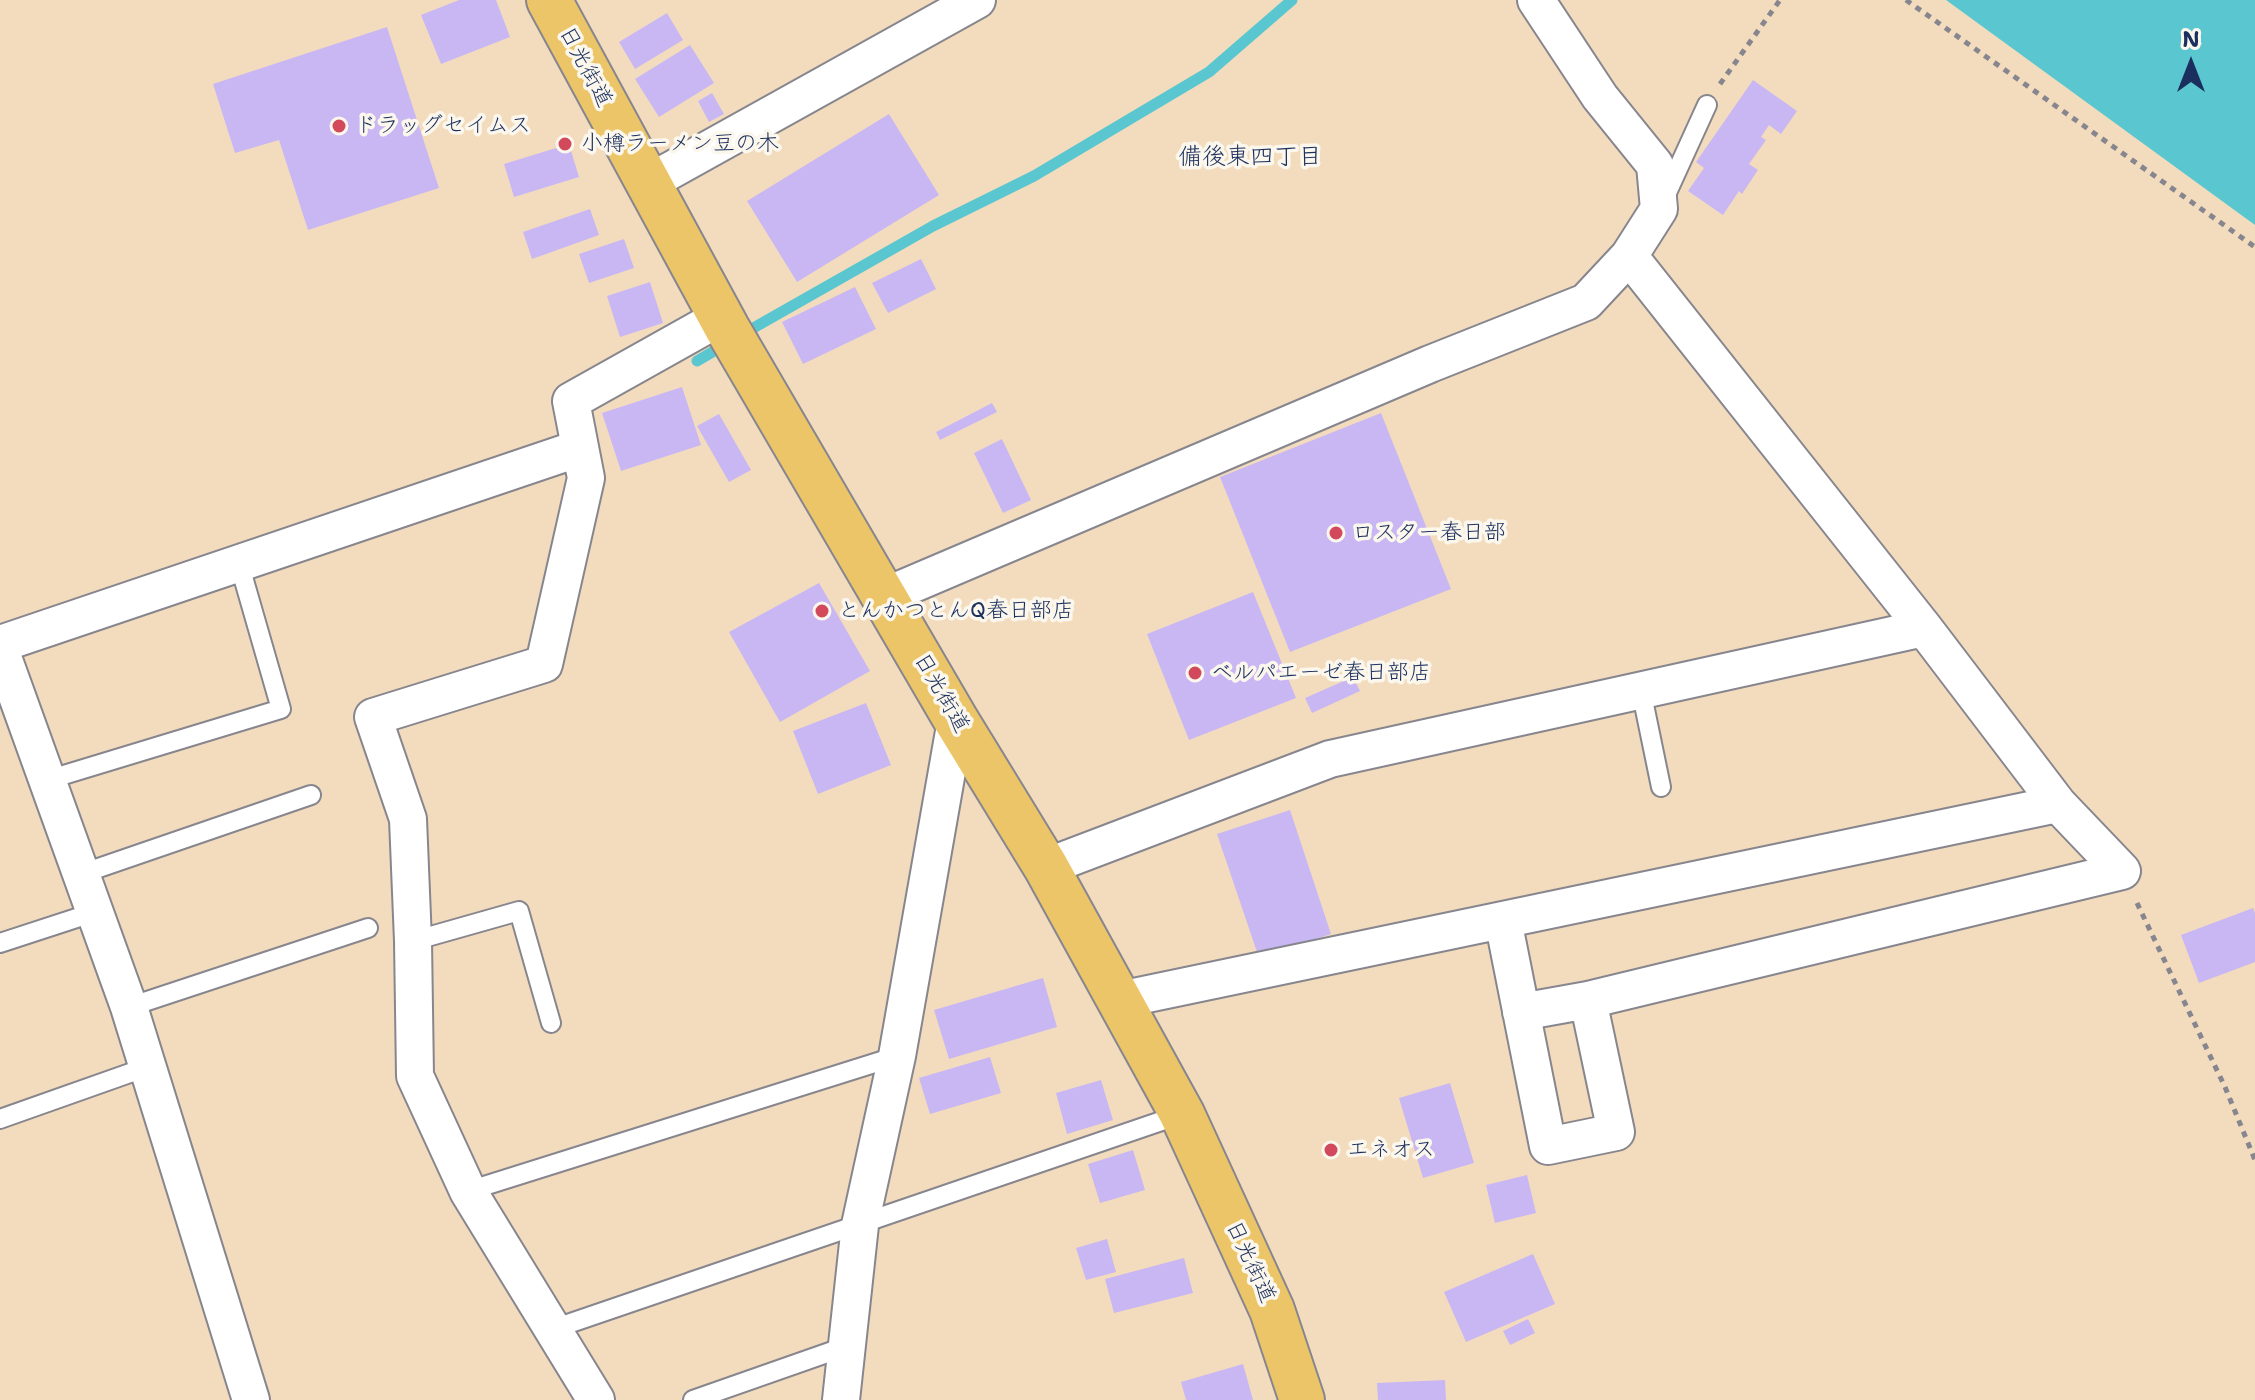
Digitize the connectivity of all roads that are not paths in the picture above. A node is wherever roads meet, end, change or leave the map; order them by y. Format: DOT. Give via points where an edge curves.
graph roads {
  1 [pos="549,0"];
  2 [pos="977,0"];
  3 [pos="1536,0"];
  4 [pos="1707,105"];
  5 [pos="648,183"];
  6 [pos="1659,209"];
  7 [pos="1629,256"];
  8 [pos="724,322"];
  9 [pos="580,448"];
  10 [pos="239,563"];
  11 [pos="885,596"];
  12 [pos="1924,628"];
  13 [pos="0,646"];
  14 [pos="1641,690"];
  15 [pos="956,720"];
  16 [pos="47,780"];
  17 [pos="1661,787"];
  18 [pos="311,795"];
  19 [pos="2058,804"];
  20 [pos="1046,867"];
  21 [pos="81,874"];
  22 [pos="95,912"];
  23 [pos="1503,920"];
  24 [pos="368,928"];
  25 [pos="413,941"];
  26 [pos="0,943"];
  27 [pos="1119,1000"];
  28 [pos="1588,1000"];
  29 [pos="129,1007"];
  30 [pos="1521,1012"];
  31 [pos="551,1023"];
  32 [pos="897,1056"];
  33 [pos="147,1067"];
  34 [pos="1182,1114"];
  35 [pos="0,1119"];
  36 [pos="468,1191"];
  37 [pos="860,1225"];
  38 [pos="553,1329"];
  39 [pos="847,1346"];
  40 [pos="251,1400"];
  41 [pos="596,1400"];
  42 [pos="693,1400"];
  43 [pos="841,1400"];
  44 [pos="1302,1400"];
  1 -- 5 [label="highway, 日光街道"];
  2 -- 5 [label="street"];
  3 -- 6 [label="street" via="1600,97 1655,165"];
  4 -- 6 [label="lane"];
  5 -- 8 [label="highway, 日光街道"];
  6 -- 7 [label="street"];
  7 -- 11 [label="street" via="1586,302"];
  7 -- 12 [label="street"];
  8 -- 9 [label="street" via="571,401"];
  8 -- 11 [label="highway, 日光街道"];
  9 -- 10 [label="street"];
  9 -- 25 [label="street" via="586,478 544,664 373,717 408,819"];
  10 -- 13 [label="street"];
  10 -- 16 [label="lane" via="281,709"];
  11 -- 15 [label="highway, 日光街道"];
  12 -- 14 [label="street"];
  12 -- 19 [label="street"];
  13 -- 16 [label="street"];
  14 -- 17 [label="lane"];
  14 -- 20 [label="street" via="1330,759"];
  15 -- 20 [label="highway, 日光街道"];
  15 -- 32 [label="street"];
  16 -- 21 [label="street"];
  18 -- 21 [label="lane"];
  19 -- 23 [label="street"];
  19 -- 28 [label="street" via="2122,871"];
  20 -- 27 [label="highway, 日光街道"];
  21 -- 22 [label="street"];
  22 -- 26 [label="lane"];
  22 -- 29 [label="street"];
  23 -- 27 [label="street"];
  23 -- 30 [label="street"];
  24 -- 29 [label="lane"];
  25 -- 31 [label="lane" via="519,911"];
  25 -- 36 [label="street" via="415,1076"];
  27 -- 34 [label="highway, 日光街道"];
  28 -- 30 [label="street"];
  28 -- 30 [label="street" via="1616,1132 1548,1146"];
  29 -- 33 [label="street"];
  32 -- 36 [label="lane"];
  32 -- 37 [label="street"];
  33 -- 35 [label="lane"];
  33 -- 40 [label="street"];
  34 -- 37 [label="lane"];
  34 -- 44 [label="highway, 日光街道" via="1272,1310"];
  36 -- 38 [label="street"];
  37 -- 38 [label="lane"];
  37 -- 39 [label="street"];
  38 -- 41 [label="street"];
  39 -- 42 [label="lane"];
  39 -- 43 [label="street"];
}
